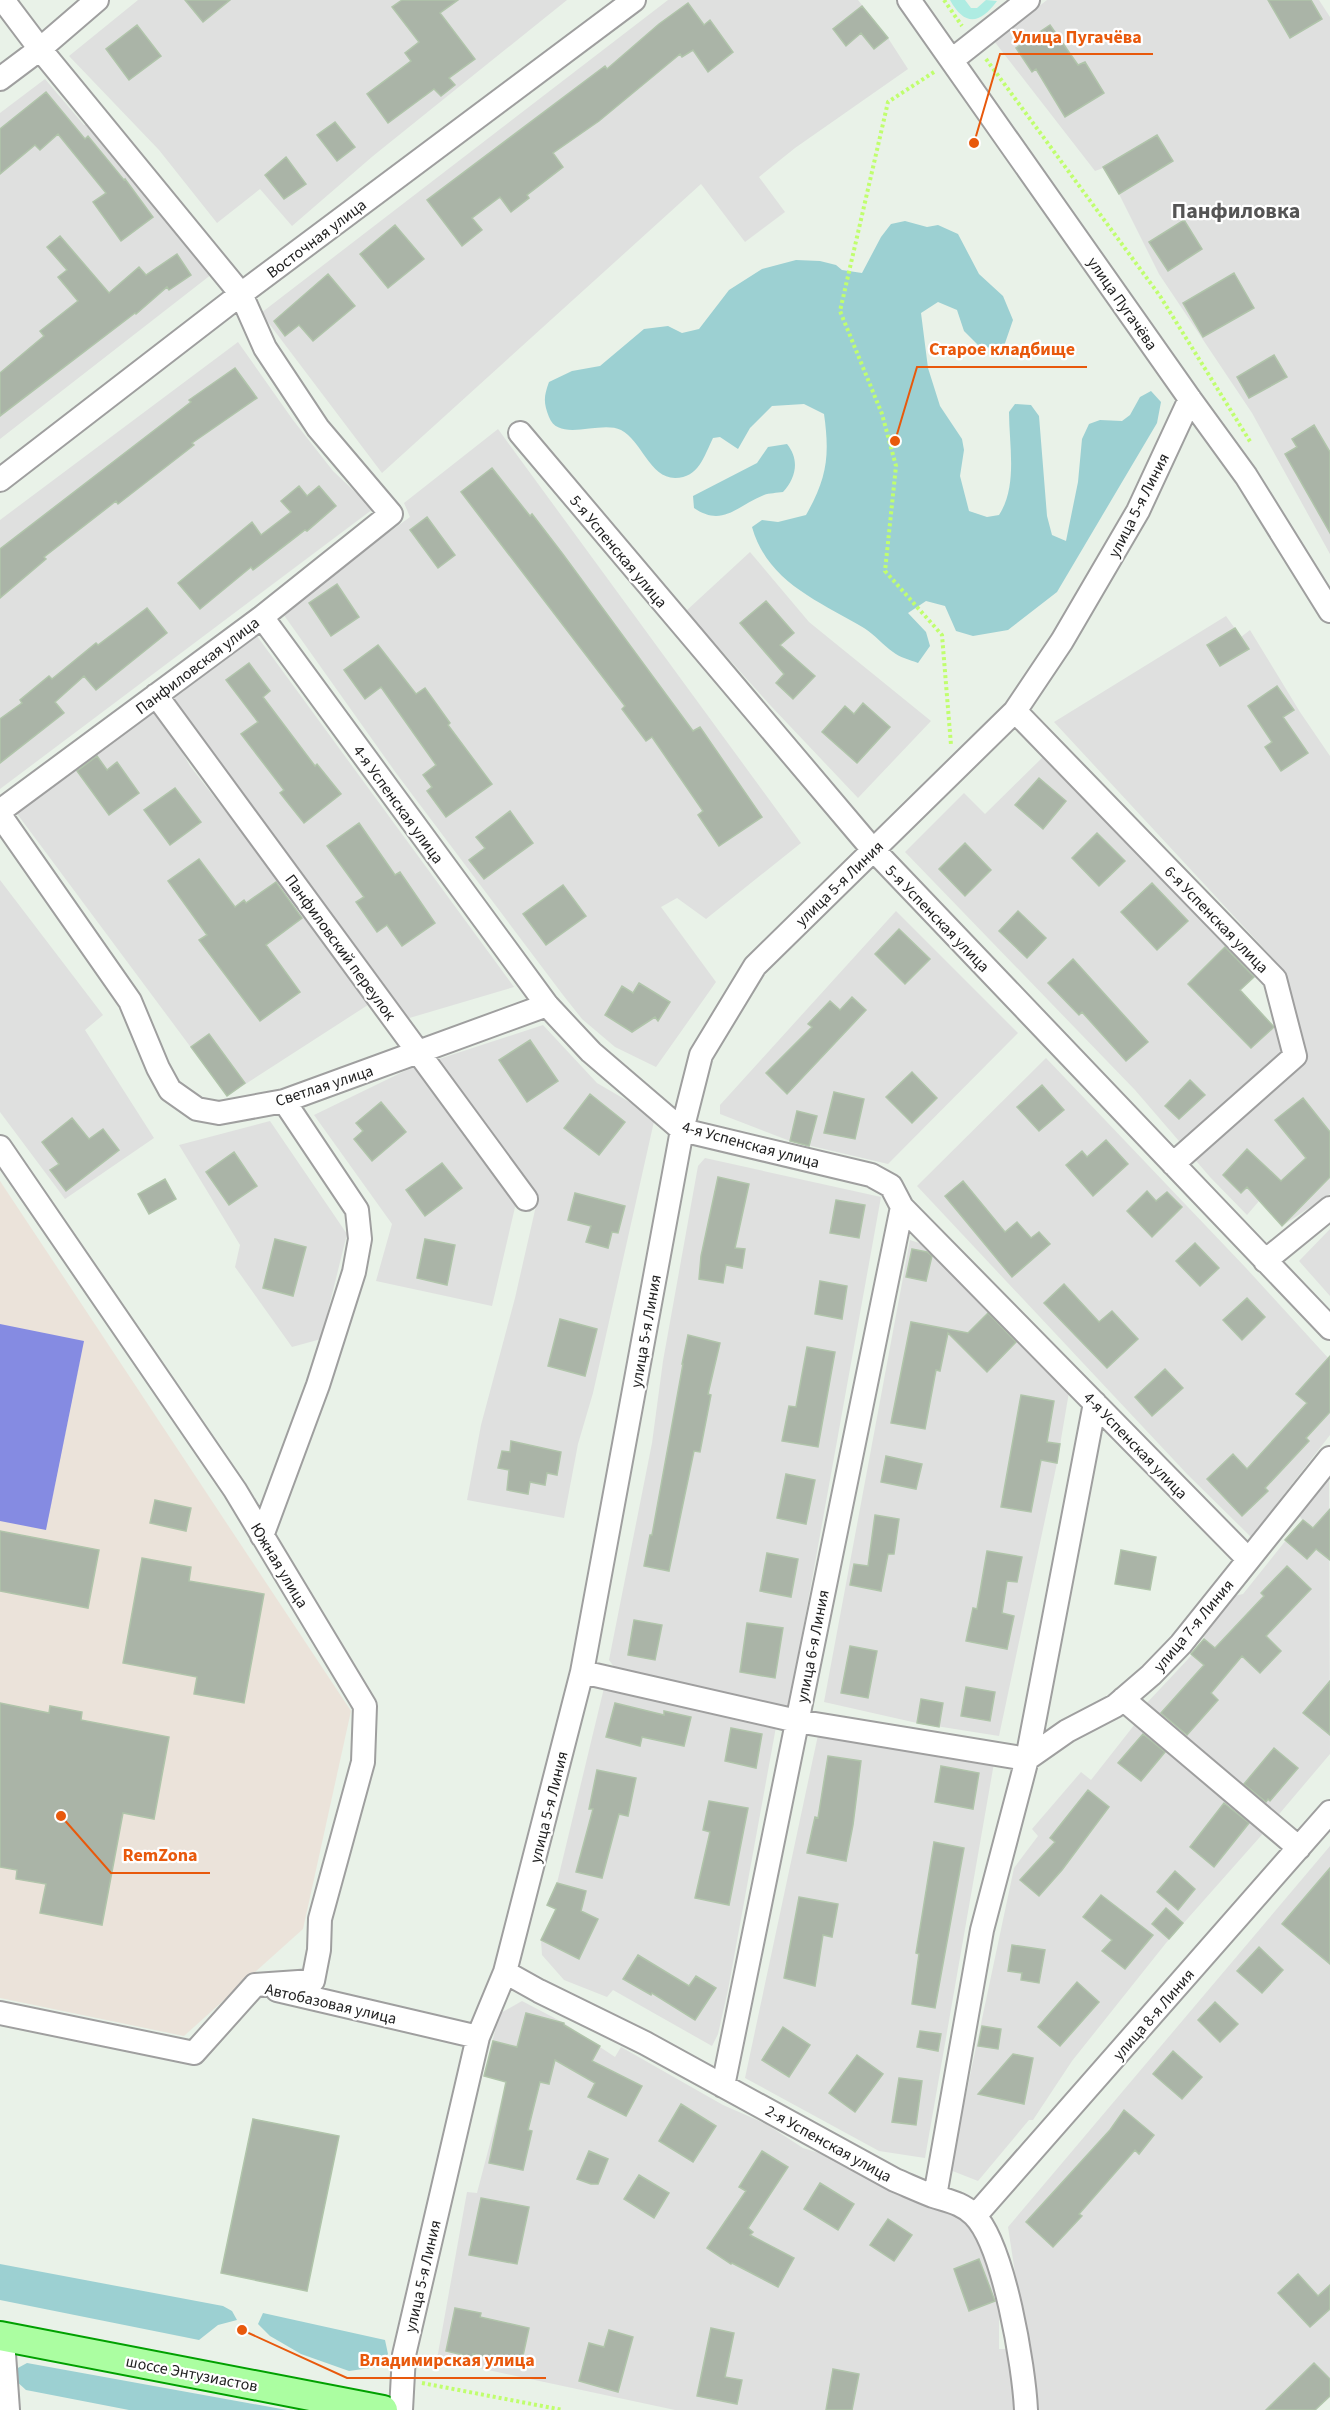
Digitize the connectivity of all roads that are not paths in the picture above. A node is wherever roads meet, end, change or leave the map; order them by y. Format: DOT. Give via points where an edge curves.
graph roads {
  1 [pos="3,0"];
  2 [pos="97,0"];
  3 [pos="634,0"];
  4 [pos="909,0"];
  5 [pos="1028,0"];
  6 [pos="40,49"];
  7 [pos="952,60"];
  8 [pos="0,79"];
  9 [pos="241,294"];
  10 [pos="1190,399"];
  11 [pos="520,433"];
  12 [pos="0,480"];
  13 [pos="1330,611"];
  14 [pos="262,617"];
  15 [pos="156,695"];
  16 [pos="1015,711"];
  17 [pos="0,813"];
  18 [pos="873,850"];
  19 [pos="547,1005"];
  20 [pos="419,1053"];
  21 [pos="284,1101"];
  22 [pos="682,1130"];
  23 [pos="0,1147"];
  24 [pos="1173,1164"];
  25 [pos="525,1199"];
  26 [pos="902,1207"];
  27 [pos="1330,1208"];
  28 [pos="1266,1260"];
  29 [pos="1330,1328"];
  30 [pos="1095,1403"];
  31 [pos="1330,1458"];
  32 [pos="262,1536"];
  33 [pos="1248,1559"];
  34 [pos="582,1672"];
  35 [pos="1123,1699"];
  36 [pos="797,1721"];
  37 [pos="1027,1759"];
  38 [pos="1330,1812"];
  39 [pos="1299,1848"];
  40 [pos="506,1972"];
  41 [pos="255,1985"];
  42 [pos="0,2013"];
  43 [pos="478,2037"];
  44 [pos="723,2086"];
  45 [pos="935,2196"];
  46 [pos="975,2216"];
  47 [pos="0,2336"];
  48 [pos="0,2341"];
  49 [pos="8,2410"];
  50 [pos="384,2410"];
  51 [pos="401,2410"];
  52 [pos="1026,2410"];
  1 -- 6 [label="street"];
  2 -- 6 [label="street"];
  3 -- 9 [label="street, Восточная улица"];
  4 -- 7 [label="street, улица Пугачёва"];
  5 -- 7 [label="street"];
  6 -- 8 [label="street"];
  6 -- 9 [label="street"];
  7 -- 10 [label="street, улица Пугачёва"];
  9 -- 12 [label="street, Восточная улица"];
  9 -- 14 [label="street, Панфиловская улица" via="265,348 318,428 391,514"];
  10 -- 13 [label="street, улица Пугачёва" via="1246,476"];
  10 -- 16 [label="street, улица 5-я Линия" via="1138,511 1062,641"];
  11 -- 18 [label="street, 5-я Успенская улица"];
  14 -- 15 [label="street, Панфиловская улица"];
  14 -- 19 [label="street, 4-я Успенская улица"];
  15 -- 17 [label="street, Панфиловская улица"];
  15 -- 20 [label="street, Панфиловский переулок"];
  16 -- 18 [label="street, улица 5-я Линия"];
  16 -- 24 [label="street, 6-я Успенская улица" via="1275,980 1295,1056"];
  17 -- 21 [label="street, Светлая улица" via="130,1001 170,1090 197,1109 219,1113"];
  18 -- 22 [label="street, улица 5-я Линия" via="755,966 701,1055"];
  18 -- 24 [label="street, 5-я Успенская улица"];
  19 -- 20 [label="street, Светлая улица"];
  19 -- 22 [label="street, 4-я Успенская улица" via="591,1052"];
  20 -- 21 [label="street, Светлая улица"];
  20 -- 25 [label="street, Панфиловский переулок"];
  21 -- 32 [label="street" via="357,1210 360,1239 354,1272 318,1385"];
  22 -- 26 [label="street, 4-я Успенская улица" via="872,1175 891,1186"];
  22 -- 34 [label="street, улица 5-я Линия"];
  23 -- 32 [label="street, Южная улица" via="228,1480"];
  24 -- 28 [label="street, 5-я Успенская улица"];
  26 -- 30 [label="street, 4-я Успенская улица"];
  26 -- 36 [label="street, улица 6-я Линия"];
  27 -- 28 [label="street"];
  28 -- 29 [label="street, 5-я Успенская улица"];
  30 -- 33 [label="street, 4-я Успенская улица"];
  30 -- 37 [label="street"];
  31 -- 33 [label="street, улица 7-я Линия"];
  32 -- 41 [label="street, Южная улица" via="365,1706 363,1762 320,1919 313,1981"];
  33 -- 35 [label="street, улица 7-я Линия" via="1181,1644"];
  34 -- 36 [label="street"];
  34 -- 40 [label="street, улица 5-я Линия"];
  35 -- 37 [label="street, улица 7-я Линия"];
  35 -- 39 [label="street"];
  36 -- 37 [label="street"];
  36 -- 44 [label="street, улица 6-я Линия"];
  37 -- 45 [label="street" via="982,1930"];
  38 -- 39 [label="street, улица 8-я Линия"];
  39 -- 46 [label="street, улица 8-я Линия"];
  40 -- 43 [label="street, улица 5-я Линия"];
  40 -- 44 [label="street, 2-я Успенская улица"];
  41 -- 42 [label="street, Автобазовая улица" via="194,2053"];
  41 -- 43 [label="street, Автобазовая улица"];
  43 -- 51 [label="street, улица 5-я Линия" via="404,2355"];
  44 -- 45 [label="street, 2-я Успенская улица" via="894,2180"];
  45 -- 46 [label="street, 2-я Успенская улица" via="960,2204"];
  46 -- 52 [label="street, 2-я Успенская улица" via="987,2235 1007,2290"];
  47 -- 50 [label="main road, шоссе Энтузиастов"];
  48 -- 49 [label="street"];
}
